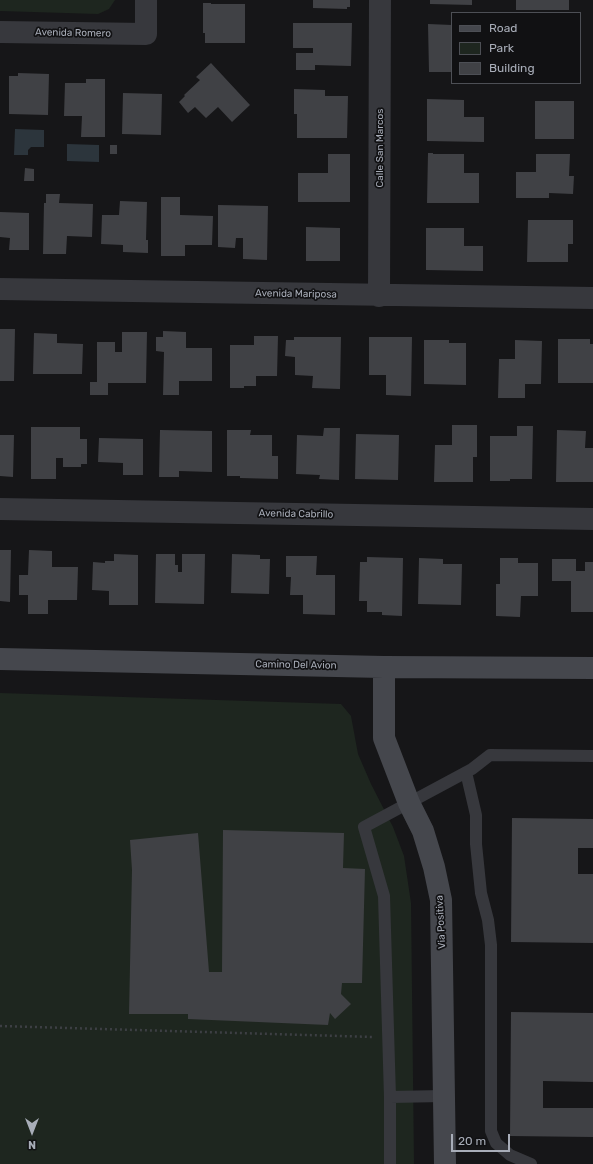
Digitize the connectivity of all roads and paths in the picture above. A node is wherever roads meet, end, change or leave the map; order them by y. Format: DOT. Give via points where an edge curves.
graph roads {
  1 [pos="146,0"];
  2 [pos="380,0"];
  3 [pos="0,32"];
  4 [pos="0,289"];
  5 [pos="379,296"];
  6 [pos="593,298"];
  7 [pos="0,509"];
  8 [pos="593,519"];
  9 [pos="0,659"];
  10 [pos="384,667"];
  11 [pos="593,668"];
  12 [pos="593,756"];
  13 [pos="466,772"];
  14 [pos="408,803"];
  15 [pos="0,1026"];
  16 [pos="388,1037"];
  17 [pos="444,1096"];
  18 [pos="390,1097"];
  19 [pos="390,1164"];
  20 [pos="445,1164"];
  21 [pos="531,1164"];
  1 -- 3 [label="street, Avenida Romero" via="146,34"];
  2 -- 5 [label="street, Calle San Marcos"];
  4 -- 5 [label="street, Avenida Mariposa"];
  5 -- 6 [label="street, Avenida Mariposa"];
  7 -- 8 [label="street, Avenida Cabrillo"];
  9 -- 10 [label="main road, Camino Del Avion"];
  10 -- 11 [label="main road, Camino Del Avion"];
  10 -- 14 [label="main road, Via Positiva" via="384,738"];
  12 -- 13 [label="lane" via="490,756"];
  13 -- 14 [label="lane"];
  13 -- 21 [label="lane" via="476,815 480,887 491,945 491,1131 496,1143 510,1155"];
  14 -- 16 [label="lane" via="364,827 384,896"];
  14 -- 17 [label="main road, Via Positiva" via="423,831 441,900"];
  15 -- 16 [label="path"];
  16 -- 18 [label="lane"];
  17 -- 18 [label="lane"];
  17 -- 20 [label="main road, Via Positiva"];
  18 -- 19 [label="lane"];
}
